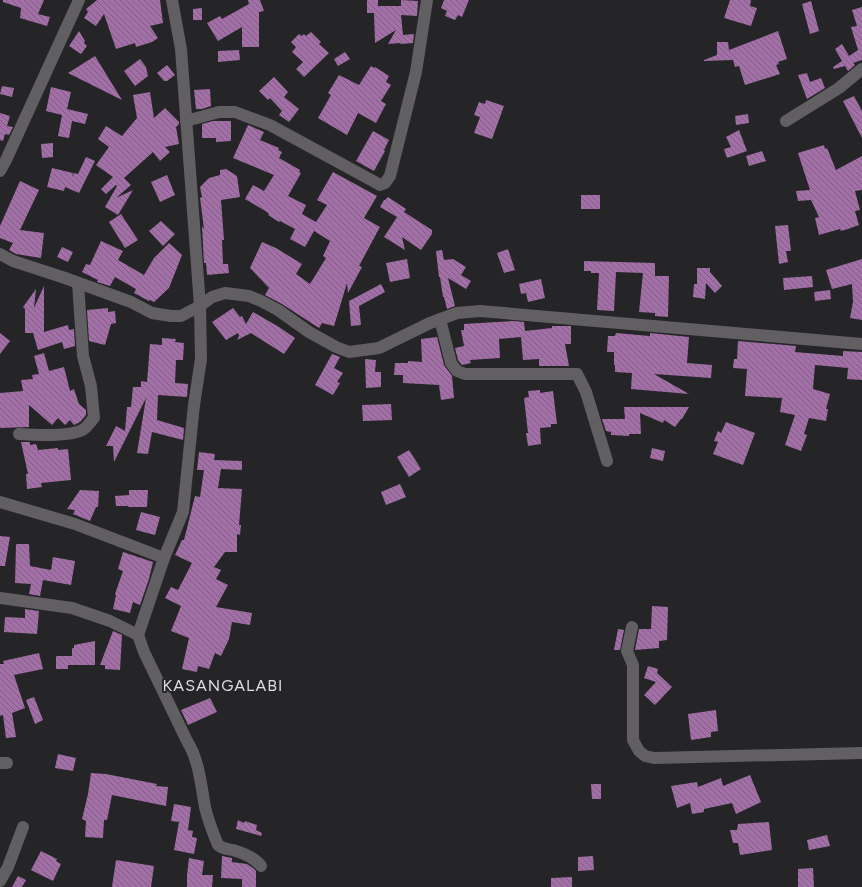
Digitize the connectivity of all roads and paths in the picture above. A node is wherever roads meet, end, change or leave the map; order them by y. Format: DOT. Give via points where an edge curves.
graph roads {
  1 [pos="78,0"];
  2 [pos="172,0"];
  3 [pos="427,0"];
  4 [pos="862,69"];
  5 [pos="186,121"];
  6 [pos="786,121"];
  7 [pos="0,171"];
  8 [pos="0,254"];
  9 [pos="78,284"];
  10 [pos="200,306"];
  11 [pos="440,320"];
  12 [pos="862,344"];
  13 [pos="19,434"];
  14 [pos="607,461"];
  15 [pos="0,502"];
  16 [pos="164,558"];
  17 [pos="0,598"];
  18 [pos="632,627"];
  19 [pos="138,634"];
  20 [pos="862,753"];
  21 [pos="23,827"];
  22 [pos="261,866"];
  23 [pos="0,881"];
  1 -- 7 [label="street"];
  2 -- 5 [label="street" via="181,49"];
  3 -- 5 [label="street" via="416,72 390,176 385,183 380,185 270,125 235,112 219,112"];
  4 -- 6 [label="street" via="839,88"];
  5 -- 10 [label="street"];
  8 -- 9 [label="street"];
  9 -- 10 [label="street" via="131,302 152,313 181,316"];
  9 -- 13 [label="street" via="83,356 91,386 94,418 83,430 72,433"];
  10 -- 11 [label="street" via="212,297 225,294 249,296 278,310 309,332 349,352 379,348"];
  10 -- 16 [label="street" via="201,359 183,512"];
  11 -- 12 [label="street" via="457,313 480,311"];
  11 -- 14 [label="street" via="451,363 457,371 465,374 577,374 586,392"];
  15 -- 16 [label="street" via="75,524"];
  16 -- 19 [label="street"];
  17 -- 19 [label="street" via="72,608"];
  18 -- 20 [label="street" via="627,650 632,665 634,740 639,751 645,756 654,758"];
  19 -- 22 [label="street" via="144,652 193,750 206,808 218,846 256,860"];
  21 -- 23 [label="street"];
}
